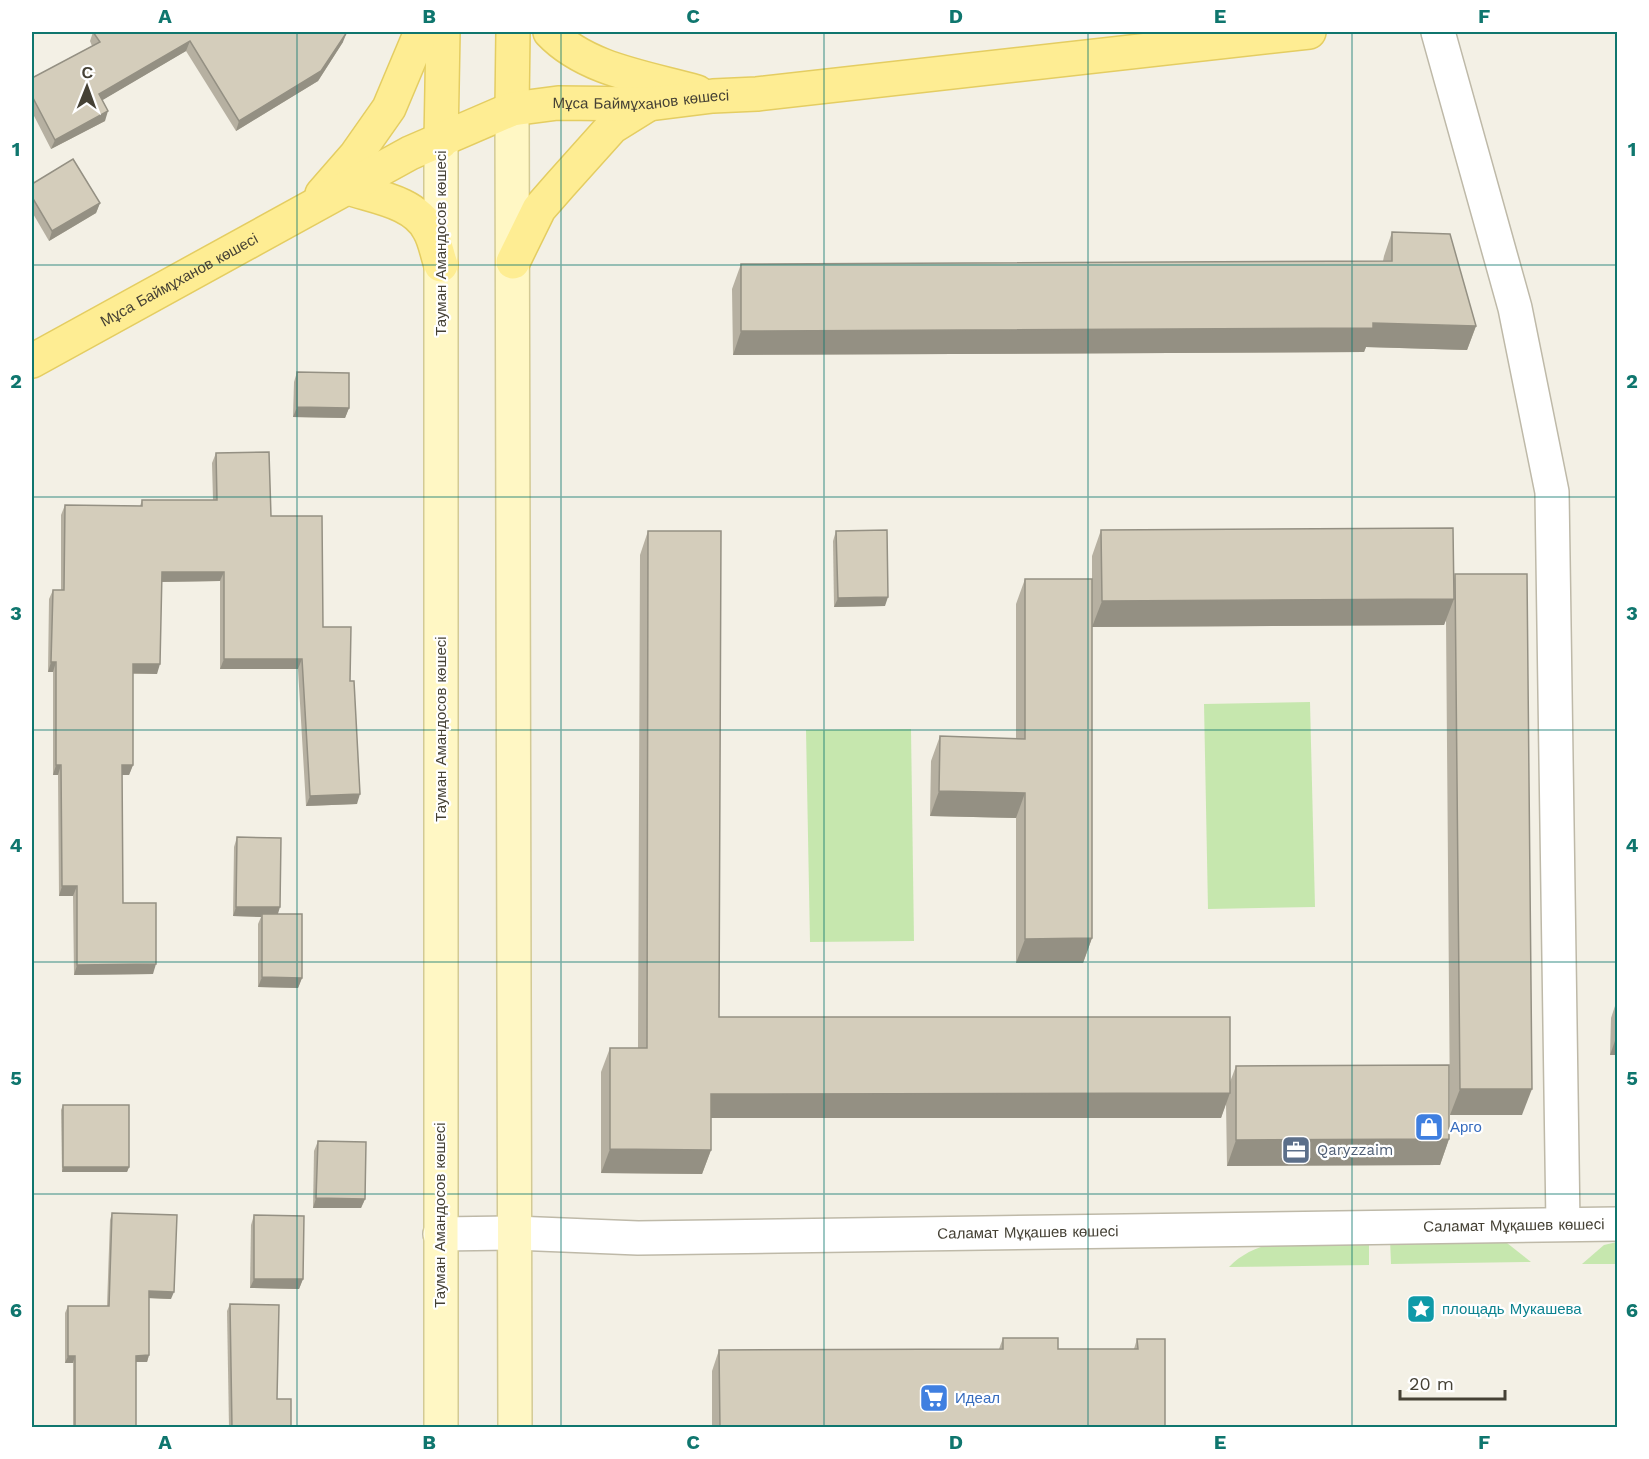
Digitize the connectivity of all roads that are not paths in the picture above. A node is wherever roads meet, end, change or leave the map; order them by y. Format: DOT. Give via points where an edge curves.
graph roads {
  1 [pos="421,32"];
  2 [pos="443,32"];
  3 [pos="513,32"];
  4 [pos="550,32"];
  5 [pos="1309,32"];
  6 [pos="1438,32"];
  7 [pos="713,96"];
  8 [pos="649,104"];
  9 [pos="512,109"];
  10 [pos="441,142"];
  11 [pos="348,189"];
  12 [pos="309,208"];
  13 [pos="513,262"];
  14 [pos="441,265"];
  15 [pos="34,354"];
  16 [pos="1563,1224"];
  17 [pos="1617,1224"];
  18 [pos="514,1233"];
  19 [pos="440,1234"];
  20 [pos="441,1428"];
  21 [pos="515,1428"];
  1 -- 12 [label="main road" via="389,108 356,155"];
  2 -- 10 [label="main road, Тауман Амандосов көшесі"];
  3 -- 9 [label="main road"];
  4 -- 7 [label="main road" via="582,56"];
  5 -- 7 [label="main road, Мұса Баймұханов көшесі"];
  6 -- 16 [label="street" via="1515,308 1552,492"];
  7 -- 8 [label="main road, Мұса Баймұханов көшесі"];
  8 -- 9 [label="main road, Мұса Баймұханов көшесі" via="558,103"];
  8 -- 13 [label="main road" via="612,127 539,209"];
  9 -- 10 [label="main road, Мұса Баймұханов көшесі"];
  9 -- 13 [label="main road"];
  10 -- 11 [label="main road, Мұса Баймұханов көшесі" via="410,153"];
  10 -- 14 [label="main road, Тауман Амандосов көшесі"];
  11 -- 12 [label="main road, Мұса Баймұханов көшесі"];
  11 -- 14 [label="main road" via="402,205 418,217 429,229"];
  12 -- 15 [label="main road, Мұса Баймұханов көшесі"];
  13 -- 18 [label="main road"];
  14 -- 19 [label="main road, Тауман Амандосов көшесі"];
  16 -- 17 [label="street, Саламат Мұқашев көшесі"];
  16 -- 18 [label="street, Саламат Мұқашев көшесі" via="639,1238"];
  18 -- 19 [label="street, Саламат Мұқашев көшесі"];
  18 -- 21 [label="main road"];
  19 -- 20 [label="main road, Тауман Амандосов көшесі"];
}
